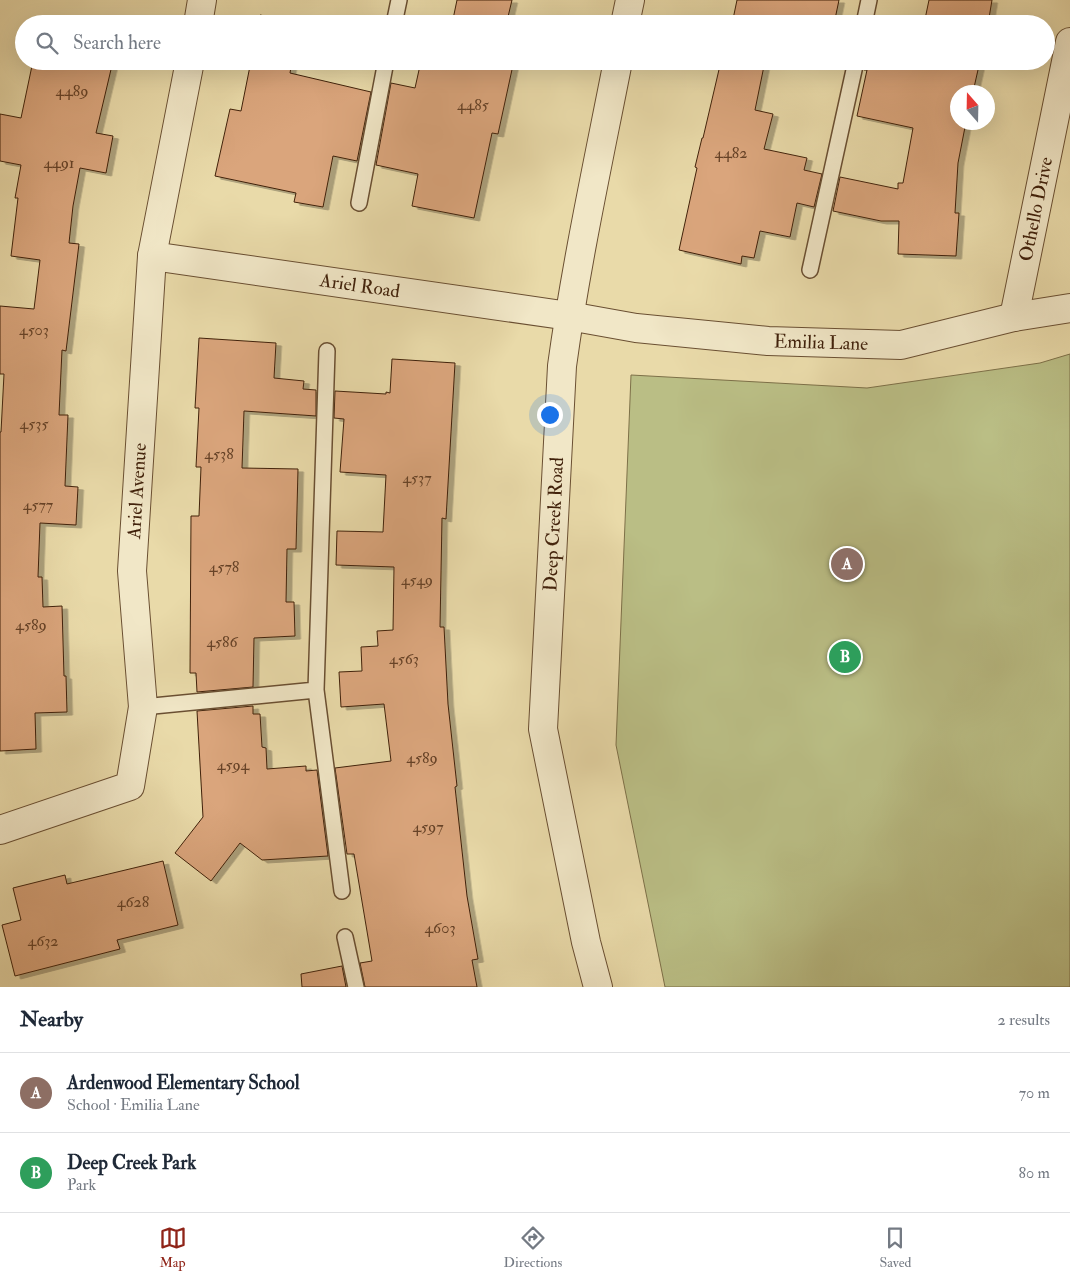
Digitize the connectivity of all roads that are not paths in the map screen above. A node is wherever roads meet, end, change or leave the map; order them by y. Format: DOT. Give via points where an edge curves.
graph roads {
  1 [pos="202,0"];
  2 [pos="399,0"];
  3 [pos="630,0"];
  4 [pos="869,0"];
  5 [pos="200,15"];
  6 [pos="396,15"];
  7 [pos="627,15"];
  8 [pos="866,15"];
  9 [pos="1070,42"];
  10 [pos="188,70"];
  11 [pos="384,70"];
  12 [pos="616,70"];
  13 [pos="854,70"];
  14 [pos="359,203"];
  15 [pos="152,256"];
  16 [pos="810,270"];
  17 [pos="1070,308"];
  18 [pos="569,316"];
  19 [pos="1014,317"];
  20 [pos="326,351"];
  21 [pos="316,690"];
  22 [pos="143,707"];
  23 [pos="0,830"];
  24 [pos="342,891"];
  25 [pos="345,938"];
  26 [pos="356,987"];
  27 [pos="598,987"];
  1 -- 5 [label="street"];
  2 -- 6 [label="lane"];
  3 -- 7 [label="street"];
  4 -- 8 [label="lane"];
  9 -- 19 [label="street, Othello Drive"];
  10 -- 15 [label="street, Ariel Avenue"];
  11 -- 14 [label="lane"];
  12 -- 18 [label="street, Deep Creek Road"];
  13 -- 16 [label="lane"];
  15 -- 18 [label="street, Ariel Road"];
  15 -- 22 [label="street, Ariel Avenue" via="132,571"];
  17 -- 19 [label="street, Emilia Lane"];
  18 -- 19 [label="street, Emilia Lane" via="636,328 768,341 901,345"];
  18 -- 27 [label="street, Deep Creek Road" via="562,366 544,729 586,942"];
  20 -- 21 [label="lane"];
  21 -- 22 [label="lane"];
  21 -- 24 [label="lane"];
  22 -- 23 [label="street, Ariel Avenue" via="130,786"];
  25 -- 26 [label="lane"];
}
